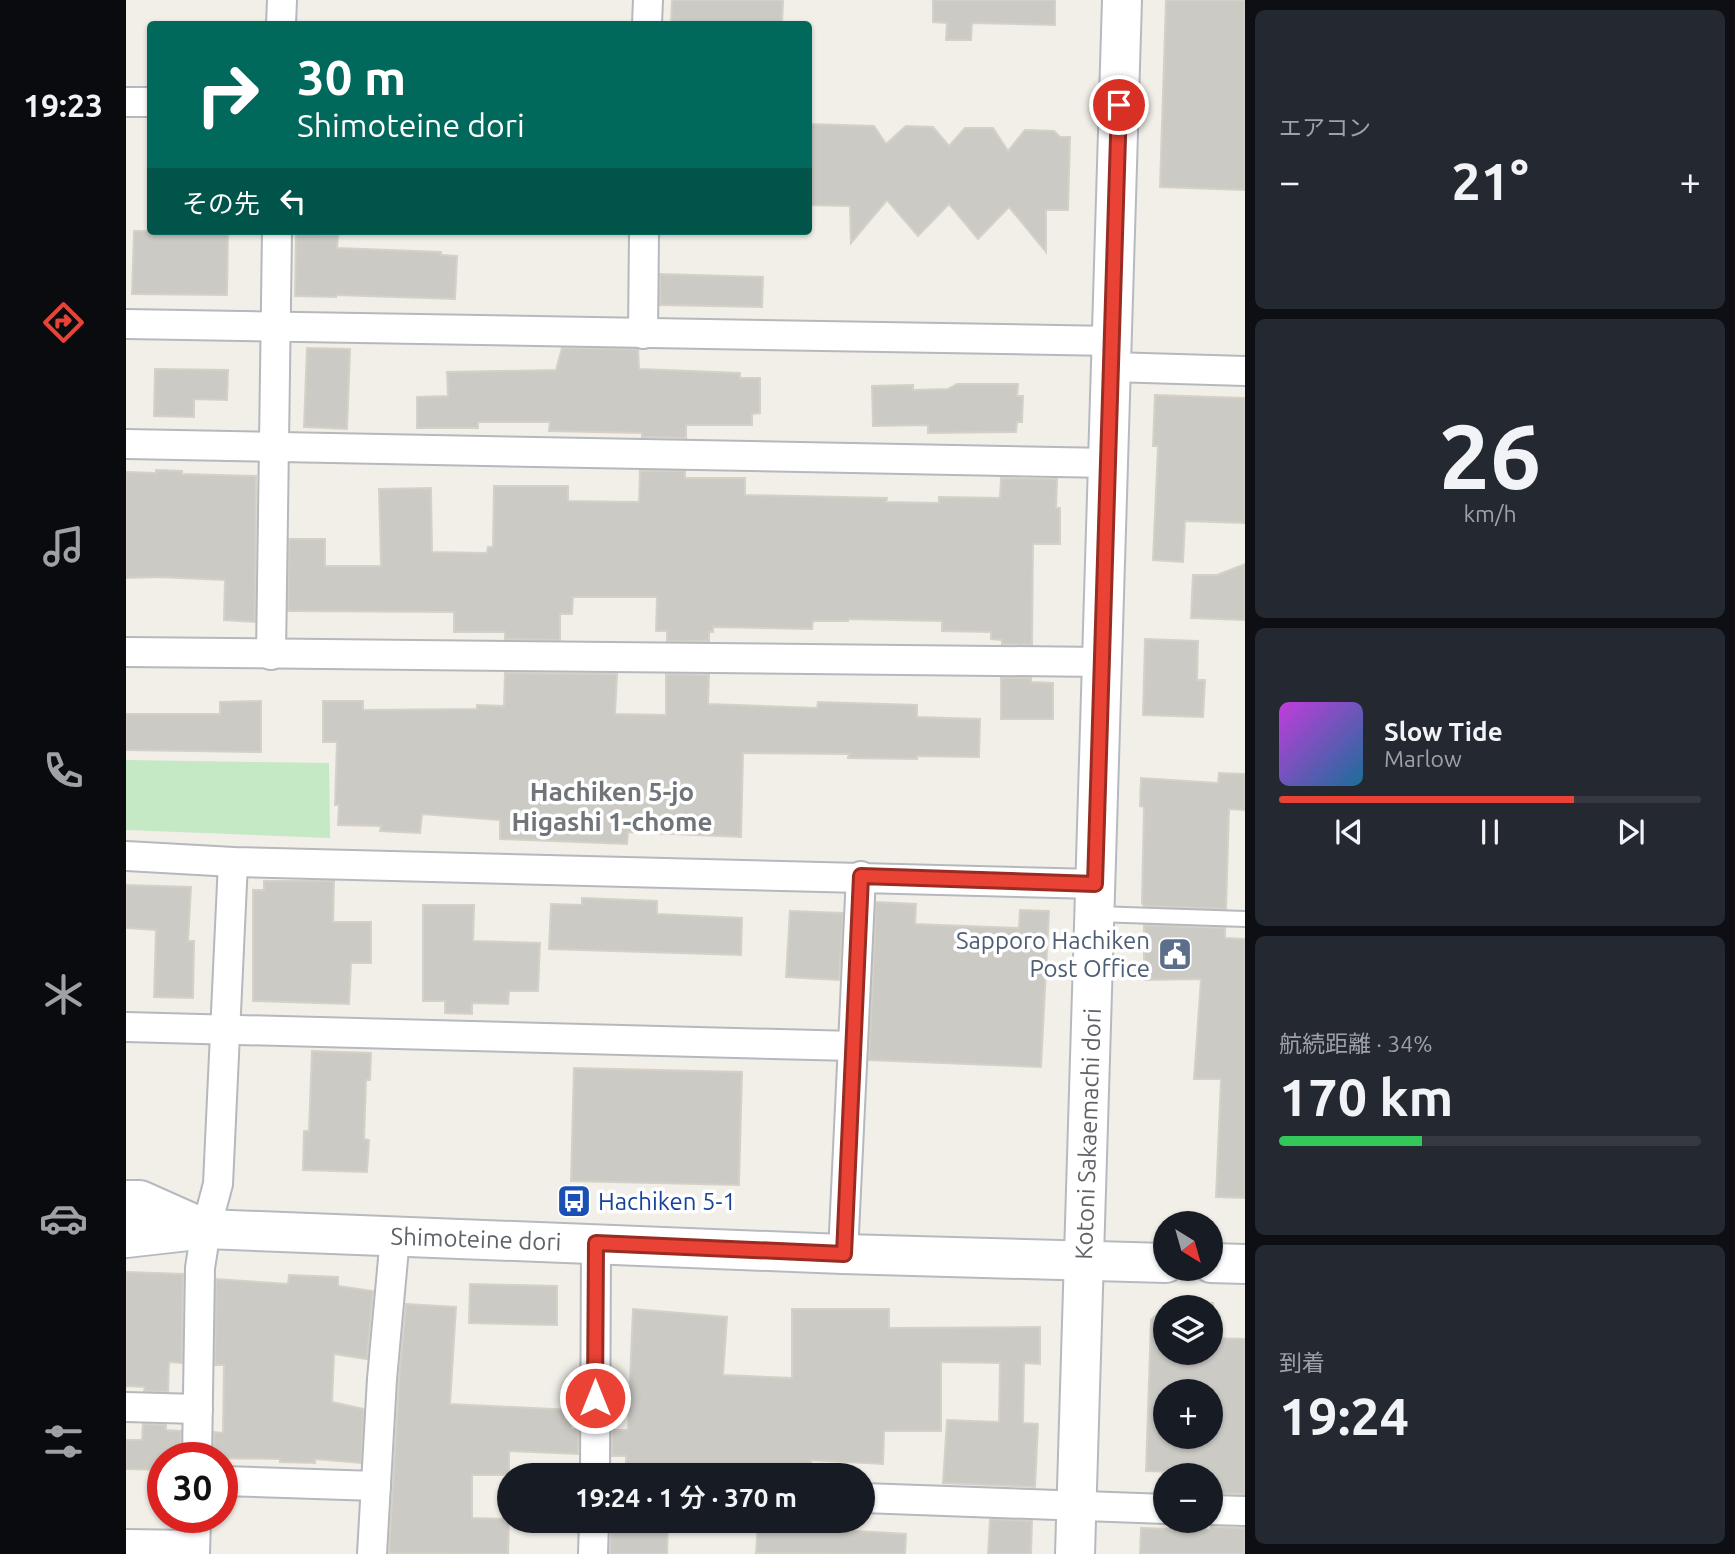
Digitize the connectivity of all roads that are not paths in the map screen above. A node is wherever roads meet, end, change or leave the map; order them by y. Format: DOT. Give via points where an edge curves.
graph roads {
  1 [pos="282,0"];
  2 [pos="648,0"];
  3 [pos="1122,0"];
  4 [pos="281,21"];
  5 [pos="647,21"];
  6 [pos="126,102"];
  7 [pos="147,102"];
  8 [pos="277,235"];
  9 [pos="644,235"];
  10 [pos="126,324"];
  11 [pos="276,328"];
  12 [pos="643,334"];
  13 [pos="1112,354"];
  14 [pos="1245,372"];
  15 [pos="126,444"];
  16 [pos="274,447"];
  17 [pos="1109,463"];
  18 [pos="126,652"];
  19 [pos="271,655"];
  20 [pos="1102,662"];
  21 [pos="126,856"];
  22 [pos="233,862"];
  23 [pos="861,876"];
  24 [pos="1095,899"];
  25 [pos="1245,919"];
  26 [pos="126,1027"];
  27 [pos="225,1031"];
  28 [pos="853,1046"];
  29 [pos="126,1200"];
  30 [pos="206,1229"];
  31 [pos="396,1237"];
  32 [pos="126,1238"];
  33 [pos="596,1243"];
  34 [pos="844,1254"];
  35 [pos="1084,1261"];
  36 [pos="1153,1263"];
  37 [pos="1223,1263"];
  38 [pos="1245,1264"];
  39 [pos="126,1407"];
  40 [pos="198,1409"];
  41 [pos="197,1442"];
  42 [pos="595,1463"];
  43 [pos="238,1482"];
  44 [pos="376,1486"];
  45 [pos="875,1498"];
  46 [pos="1077,1506"];
  47 [pos="1153,1509"];
  48 [pos="1223,1510"];
  49 [pos="1245,1511"];
  50 [pos="594,1533"];
  51 [pos="126,1544"];
  52 [pos="195,1550"];
  53 [pos="372,1554"];
  54 [pos="593,1554"];
  55 [pos="1075,1554"];
  1 -- 4 [label="street"];
  2 -- 5 [label="street"];
  3 -- 13 [label="main road, Kotoni Sakaemachi dori"];
  6 -- 7 [label="street"];
  8 -- 11 [label="street"];
  9 -- 12 [label="street"];
  10 -- 11 [label="street"];
  11 -- 12 [label="street"];
  11 -- 16 [label="street"];
  12 -- 13 [label="street"];
  13 -- 14 [label="street"];
  13 -- 17 [label="main road, Kotoni Sakaemachi dori"];
  15 -- 16 [label="street"];
  16 -- 17 [label="street"];
  16 -- 19 [label="street"];
  17 -- 20 [label="main road, Kotoni Sakaemachi dori"];
  18 -- 19 [label="street"];
  19 -- 20 [label="street"];
  20 -- 24 [label="main road, Kotoni Sakaemachi dori"];
  21 -- 22 [label="street"];
  22 -- 23 [label="street"];
  22 -- 27 [label="street"];
  23 -- 24 [label="street"];
  23 -- 28 [label="street"];
  24 -- 25 [label="lane"];
  24 -- 35 [label="main road, Kotoni Sakaemachi dori"];
  26 -- 27 [label="street"];
  27 -- 28 [label="street"];
  27 -- 30 [label="street" via="218,1184"];
  28 -- 34 [label="street"];
  29 -- 30 [label="main road, Shimoteine dori" via="140,1200"];
  30 -- 31 [label="main road, Shimoteine dori"];
  30 -- 32 [label="main road, Shimoteine dori"];
  30 -- 40 [label="street" via="200,1268"];
  31 -- 33 [label="main road, Shimoteine dori"];
  31 -- 44 [label="street"];
  33 -- 34 [label="main road, Shimoteine dori"];
  33 -- 42 [label="street"];
  34 -- 35 [label="main road, Shimoteine dori"];
  35 -- 36 [label="main road, Shimoteine dori"];
  35 -- 46 [label="main road, Kotoni Sakaemachi dori"];
  37 -- 38 [label="main road"];
  39 -- 40 [label="street"];
  40 -- 41 [label="street"];
  43 -- 44 [label="street"];
  44 -- 53 [label="street"];
  45 -- 46 [label="street"];
  46 -- 47 [label="street"];
  46 -- 55 [label="main road, Kotoni Sakaemachi dori"];
  48 -- 49 [label="street"];
  50 -- 54 [label="street"];
  51 -- 52 [label="street"];
}
